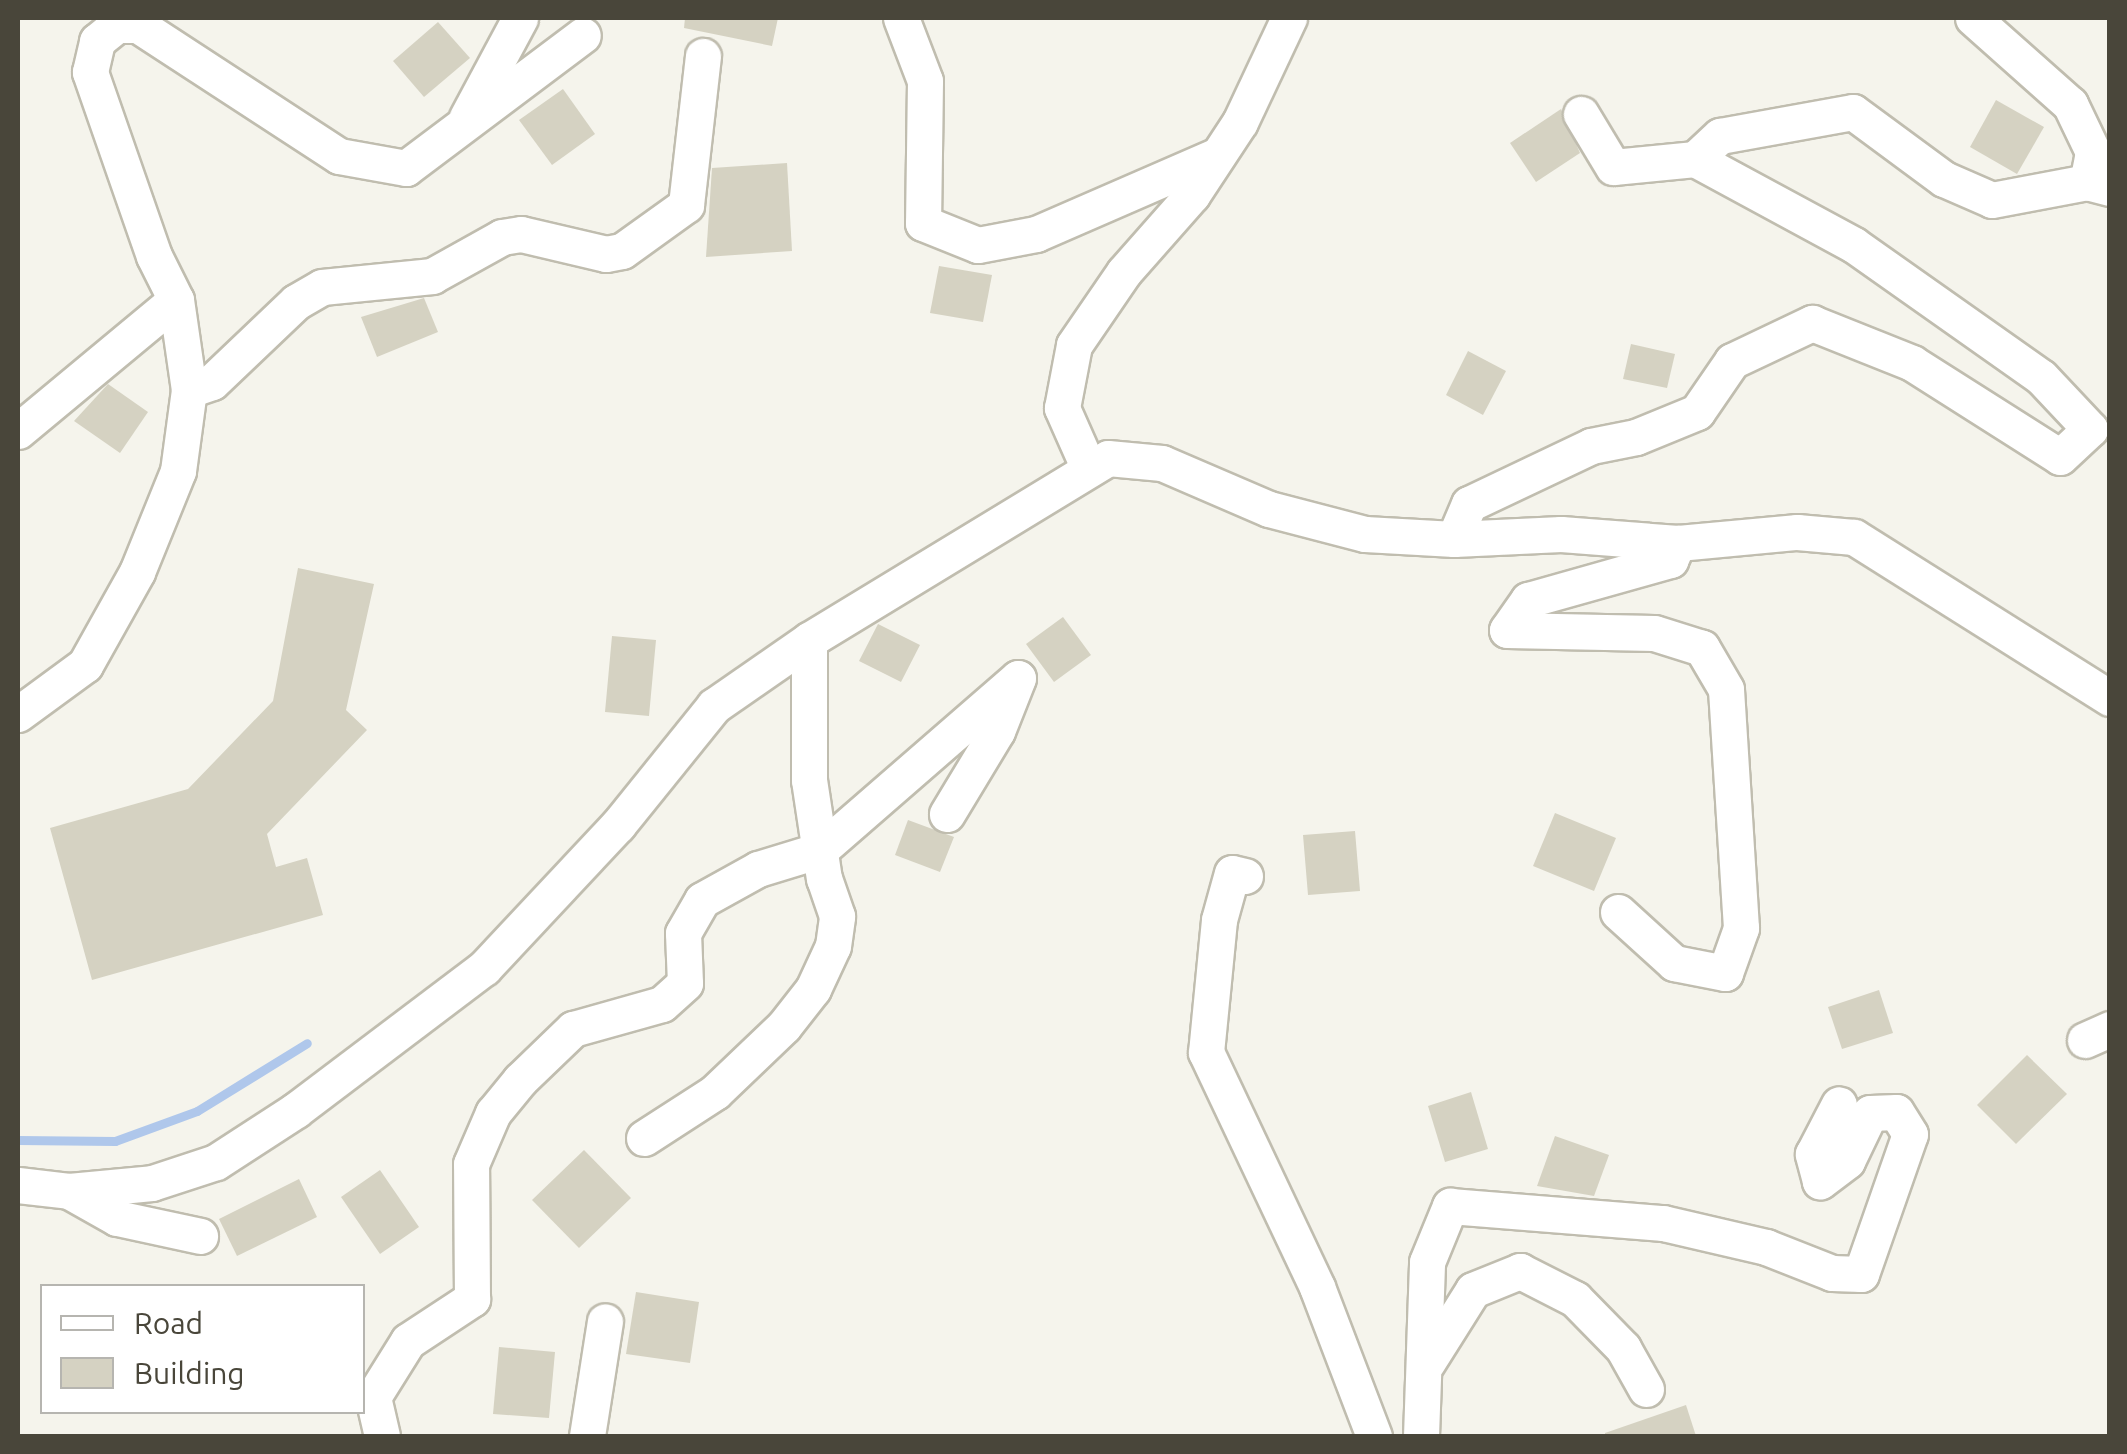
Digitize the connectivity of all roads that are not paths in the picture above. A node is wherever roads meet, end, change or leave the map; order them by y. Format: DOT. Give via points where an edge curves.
graph roads {
  1 [pos="520,18"];
  2 [pos="901,18"];
  3 [pos="1289,18"];
  4 [pos="1972,18"];
  5 [pos="583,35"];
  6 [pos="703,56"];
  7 [pos="1581,114"];
  8 [pos="466,118"];
  9 [pos="1218,155"];
  10 [pos="1695,158"];
  11 [pos="2098,185"];
  12 [pos="176,300"];
  13 [pos="189,390"];
  14 [pos="2100,430"];
  15 [pos="18,432"];
  16 [pos="1088,468"];
  17 [pos="1454,540"];
  18 [pos="1678,543"];
  19 [pos="809,640"];
  20 [pos="2110,698"];
  21 [pos="18,714"];
  22 [pos="947,814"];
  23 [pos="820,850"];
  24 [pos="1245,876"];
  25 [pos="1618,912"];
  26 [pos="1839,1104"];
  27 [pos="644,1138"];
  28 [pos="18,1185"];
  29 [pos="69,1191"];
  30 [pos="200,1236"];
  31 [pos="605,1321"];
  32 [pos="1426,1364"];
  33 [pos="1646,1389"];
  34 [pos="390,1435"];
  35 [pos="587,1436"];
  36 [pos="1374,1436"];
  37 [pos="1421,1436"];
  1 -- 8 [label="street"];
  2 -- 9 [label="street" via="925,81 923,222 978,245 1036,234"];
  3 -- 9 [label="street"];
  4 -- 11 [label="street" via="2070,104 2093,152"];
  5 -- 8 [label="street" via="541,72"];
  6 -- 13 [label="street" via="686,205 622,251 606,254 522,234 502,237 407,283 322,287 296,302 212,382"];
  7 -- 10 [label="street" via="1613,167"];
  8 -- 12 [label="street" via="406,168 340,156 138,25 117,24 97,41 90,72 154,256"];
  9 -- 16 [label="street" via="1074,345 1062,408"];
  10 -- 11 [label="street" via="1720,136 1853,112 1944,179 1992,200"];
  10 -- 14 [label="street" via="1854,245 2041,377"];
  12 -- 13 [label="street"];
  12 -- 15 [label="street"];
  13 -- 21 [label="street" via="178,472 137,572 85,665"];
  14 -- 17 [label="street" via="2060,457 1912,363 1812,323 1732,361 1697,412 1636,437 1591,446 1469,504"];
  16 -- 17 [label="street" via="1123,456 1162,464 1318,525"];
  16 -- 19 [label="street"];
  17 -- 18 [label="street" via="1562,534"];
  18 -- 20 [label="street" via="1797,532 1854,538"];
  18 -- 25 [label="street" via="1670,560 1528,600 1506,630 1654,633 1702,648 1726,689 1741,928 1725,973 1674,963"];
  19 -- 23 [label="street" via="809,780"];
  19 -- 29 [label="street" via="714,706 618,825 484,968 402,1034 216,1162 152,1183"];
  22 -- 23 [label="street" via="997,731 1018,678"];
  23 -- 27 [label="street" via="837,916 813,989 715,1092"];
  23 -- 34 [label="street" via="758,870 702,900 683,933 685,982 662,1004 573,1029 493,1113 472,1164 472,1300 408,1340 372,1396"];
  24 -- 36 [label="street" via="1232,872 1219,920 1206,1052 1318,1288"];
  26 -- 32 [label="street" via="1813,1154 1820,1181 1847,1161 1870,1112 1896,1112 1910,1134 1862,1274 1832,1273 1766,1247 1664,1223 1450,1206 1427,1262"];
  28 -- 29 [label="street"];
  29 -- 30 [label="street" via="118,1218"];
  31 -- 35 [label="street"];
  32 -- 33 [label="street" via="1473,1290 1520,1271 1575,1299 1623,1348"];
  32 -- 37 [label="street"];
}
